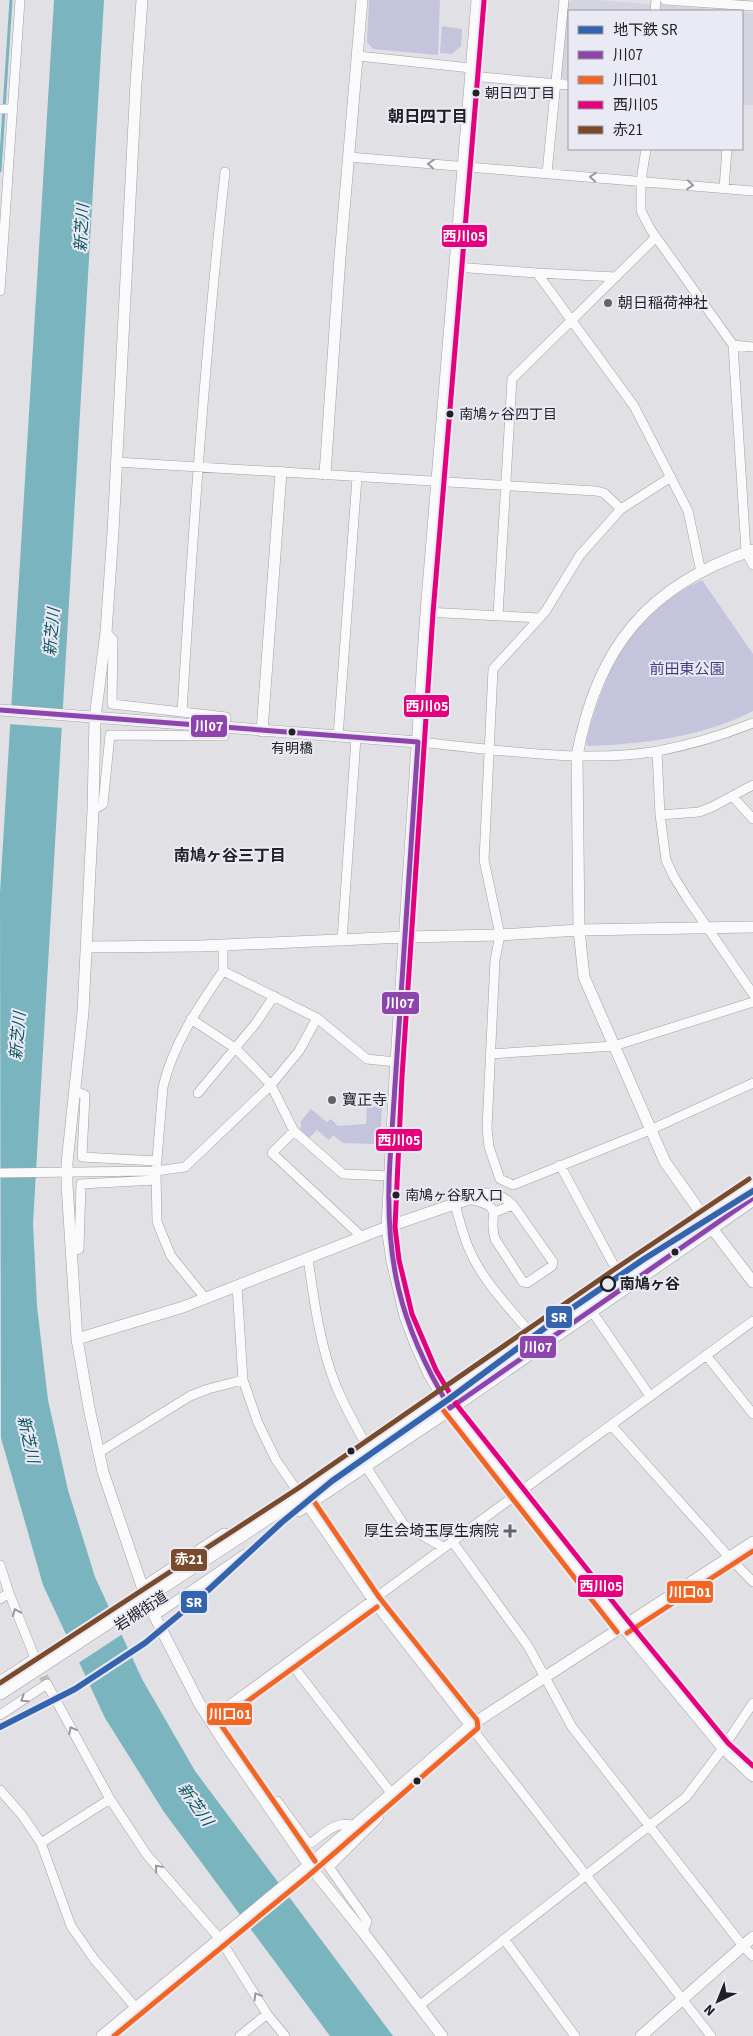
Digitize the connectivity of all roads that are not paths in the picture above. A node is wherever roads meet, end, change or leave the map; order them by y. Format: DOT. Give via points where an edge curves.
graph roads {
  1 [pos="20,0"];
  2 [pos="142,0"];
  3 [pos="362,0"];
  4 [pos="477,0"];
  5 [pos="564,0"];
  6 [pos="665,0"];
  7 [pos="753,6"];
  8 [pos="358,56"];
  9 [pos="471,72"];
  10 [pos="556,84"];
  11 [pos="568,85"];
  12 [pos="0,109"];
  13 [pos="12,109"];
  14 [pos="646,150"];
  15 [pos="727,150"];
  16 [pos="349,156"];
  17 [pos="464,167"];
  18 [pos="224,172"];
  19 [pos="547,173"];
  20 [pos="641,181"];
  21 [pos="724,188"];
  22 [pos="753,191"];
  23 [pos="656,237"];
  24 [pos="455,267"];
  25 [pos="537,273"];
  26 [pos="616,277"];
  27 [pos="0,282"];
  28 [pos="0,291"];
  29 [pos="572,320"];
  30 [pos="734,345"];
  31 [pos="753,347"];
  32 [pos="116,462"];
  33 [pos="196,467"];
  34 [pos="281,472"];
  35 [pos="325,474"];
  36 [pos="358,477"];
  37 [pos="671,477"];
  38 [pos="436,481"];
  39 [pos="505,486"];
  40 [pos="621,509"];
  41 [pos="750,551"];
  42 [pos="753,565"];
  43 [pos="701,572"];
  44 [pos="426,612"];
  45 [pos="498,615"];
  46 [pos="539,618"];
  47 [pos="106,632"];
  48 [pos="0,710"];
  49 [pos="182,712"];
  50 [pos="92,718"];
  51 [pos="753,722"];
  52 [pos="226,728"];
  53 [pos="262,731"];
  54 [pos="338,737"];
  55 [pos="356,738"];
  56 [pos="418,742"];
  57 [pos="489,749"];
  58 [pos="657,751"];
  59 [pos="577,756"];
  60 [pos="753,785"];
  61 [pos="733,797"];
  62 [pos="93,810"];
  63 [pos="660,815"];
  64 [pos="753,819"];
  65 [pos="753,927"];
  66 [pos="707,928"];
  67 [pos="579,930"];
  68 [pos="500,935"];
  69 [pos="405,937"];
  70 [pos="342,940"];
  71 [pos="223,945"];
  72 [pos="87,947"];
  73 [pos="223,971"];
  74 [pos="753,994"];
  75 [pos="274,996"];
  76 [pos="753,1002"];
  77 [pos="317,1018"];
  78 [pos="192,1019"];
  79 [pos="614,1046"];
  80 [pos="235,1048"];
  81 [pos="490,1054"];
  82 [pos="396,1062"];
  83 [pos="753,1083"];
  84 [pos="271,1085"];
  85 [pos="76,1091"];
  86 [pos="198,1093"];
  87 [pos="650,1130"];
  88 [pos="294,1131"];
  89 [pos="157,1161"];
  90 [pos="560,1165"];
  91 [pos="67,1171"];
  92 [pos="0,1173"];
  93 [pos="156,1176"];
  94 [pos="390,1176"];
  95 [pos="753,1185"];
  96 [pos="753,1198"];
  97 [pos="469,1199"];
  98 [pos="455,1204"];
  99 [pos="513,1205"];
  100 [pos="494,1212"];
  101 [pos="708,1223"];
  102 [pos="387,1227"];
  103 [pos="362,1237"];
  104 [pos="70,1252"];
  105 [pos="308,1258"];
  106 [pos="619,1275"];
  107 [pos="753,1282"];
  108 [pos="237,1286"];
  109 [pos="205,1298"];
  110 [pos="591,1310"];
  111 [pos="753,1321"];
  112 [pos="532,1335"];
  113 [pos="77,1339"];
  114 [pos="706,1355"];
  115 [pos="243,1380"];
  116 [pos="650,1396"];
  117 [pos="446,1402"];
  118 [pos="753,1414"];
  119 [pos="612,1426"];
  120 [pos="368,1448"];
  121 [pos="98,1453"];
  122 [pos="365,1465"];
  123 [pos="517,1494"];
  124 [pos="304,1499"];
  125 [pos="452,1541"];
  126 [pos="753,1542"];
  127 [pos="443,1547"];
  128 [pos="245,1554"];
  129 [pos="729,1558"];
  130 [pos="0,1565"];
  131 [pos="753,1582"];
  132 [pos="8,1593"];
  133 [pos="0,1598"];
  134 [pos="373,1601"];
  135 [pos="144,1604"];
  136 [pos="623,1627"];
  137 [pos="289,1661"];
  138 [pos="50,1666"];
  139 [pos="546,1678"];
  140 [pos="0,1681"];
  141 [pos="0,1692"];
  142 [pos="753,1703"];
  143 [pos="0,1704"];
  144 [pos="0,1715"];
  145 [pos="209,1720"];
  146 [pos="471,1725"];
  147 [pos="723,1748"];
  148 [pos="753,1776"];
  149 [pos="0,1790"];
  150 [pos="392,1794"];
  151 [pos="110,1799"];
  152 [pos="266,1802"];
  153 [pos="377,1807"];
  154 [pos="355,1826"];
  155 [pos="649,1826"];
  156 [pos="41,1843"];
  157 [pos="306,1868"];
  158 [pos="586,1874"];
  159 [pos="363,1932"];
  160 [pos="222,1937"];
  161 [pos="753,1937"];
  162 [pos="504,1939"];
  163 [pos="743,1946"];
  164 [pos="753,1956"];
  165 [pos="682,2000"];
  166 [pos="419,2006"];
  167 [pos="136,2008"];
  168 [pos="267,2014"];
  169 [pos="102,2036"];
  170 [pos="240,2036"];
  171 [pos="285,2036"];
  172 [pos="442,2036"];
  173 [pos="575,2036"];
  174 [pos="641,2036"];
  175 [pos="710,2036"];
  1 -- 13 [label="street"];
  2 -- 32 [label="street"];
  3 -- 8 [label="street"];
  4 -- 9 [label="street"];
  5 -- 10 [label="street"];
  6 -- 7 [label="street"];
  8 -- 9 [label="street"];
  8 -- 16 [label="street"];
  9 -- 10 [label="street"];
  9 -- 17 [label="street"];
  10 -- 11 [label="street"];
  10 -- 19 [label="street"];
  12 -- 13 [label="street"];
  13 -- 27 [label="street"];
  14 -- 20 [label="street"];
  15 -- 21 [label="street"];
  17 -- 16 [label="street, one-way"];
  16 -- 35 [label="street"];
  17 -- 19 [label="street"];
  17 -- 24 [label="street"];
  18 -- 33 [label="street"];
  20 -- 19 [label="street, one-way"];
  20 -- 21 [label="street, one-way"];
  20 -- 23 [label="street" via="641,211"];
  21 -- 22 [label="street"];
  23 -- 26 [label="street"];
  23 -- 30 [label="street"];
  24 -- 25 [label="street"];
  24 -- 38 [label="street"];
  25 -- 26 [label="street"];
  25 -- 29 [label="street"];
  26 -- 29 [label="street"];
  27 -- 28 [label="street"];
  29 -- 37 [label="street" via="634,406"];
  29 -- 39 [label="street" via="512,379"];
  30 -- 31 [label="street"];
  30 -- 41 [label="street"];
  32 -- 33 [label="street"];
  32 -- 47 [label="street"];
  33 -- 34 [label="street"];
  33 -- 49 [label="street"];
  34 -- 35 [label="street"];
  34 -- 53 [label="street"];
  35 -- 36 [label="street"];
  36 -- 38 [label="street"];
  36 -- 54 [label="street"];
  37 -- 40 [label="street"];
  37 -- 43 [label="street" via="688,511"];
  38 -- 39 [label="street"];
  38 -- 44 [label="street"];
  39 -- 40 [label="street" via="596,491 604,493"];
  39 -- 45 [label="street"];
  40 -- 46 [label="street" via="580,556"];
  41 -- 42 [label="street"];
  41 -- 43 [label="street"];
  43 -- 59 [label="street" via="648,608 618,645 593,697"];
  44 -- 45 [label="street"];
  44 -- 56 [label="street"];
  45 -- 46 [label="street"];
  46 -- 57 [label="street" via="494,669"];
  47 -- 49 [label="street" via="113,640 112,704"];
  47 -- 50 [label="street"];
  48 -- 50 [label="street"];
  49 -- 52 [label="street" via="226,717"];
  50 -- 52 [label="street"];
  50 -- 62 [label="street"];
  51 -- 58 [label="street"];
  52 -- 53 [label="street"];
  52 -- 62 [label="street" via="224,736 110,735 103,804"];
  53 -- 54 [label="street"];
  54 -- 55 [label="street"];
  55 -- 56 [label="street"];
  55 -- 70 [label="street"];
  56 -- 57 [label="street"];
  56 -- 69 [label="street"];
  57 -- 59 [label="street"];
  57 -- 68 [label="street" via="484,860"];
  58 -- 59 [label="street"];
  58 -- 63 [label="street"];
  59 -- 67 [label="street"];
  60 -- 61 [label="street"];
  61 -- 63 [label="street" via="700,812"];
  61 -- 64 [label="street"];
  62 -- 72 [label="street"];
  63 -- 66 [label="street" via="666,860"];
  65 -- 66 [label="street"];
  66 -- 67 [label="street"];
  66 -- 74 [label="street"];
  67 -- 68 [label="street"];
  67 -- 79 [label="street" via="584,977"];
  68 -- 69 [label="street"];
  68 -- 81 [label="street" via="495,960"];
  69 -- 70 [label="street"];
  69 -- 82 [label="street"];
  70 -- 71 [label="street"];
  71 -- 72 [label="street"];
  71 -- 73 [label="street"];
  72 -- 85 [label="street"];
  73 -- 75 [label="street"];
  73 -- 78 [label="street"];
  75 -- 77 [label="street"];
  75 -- 80 [label="street"];
  76 -- 79 [label="street"];
  77 -- 82 [label="street" via="367,1059"];
  77 -- 84 [label="street" via="299,1051"];
  78 -- 80 [label="street"];
  78 -- 89 [label="street" via="163,1086"];
  79 -- 81 [label="street"];
  79 -- 87 [label="street"];
  80 -- 84 [label="street"];
  80 -- 86 [label="street"];
  81 -- 90 [label="street" via="487,1128 489,1147 500,1179 513,1185"];
  82 -- 94 [label="street"];
  83 -- 87 [label="street"];
  84 -- 88 [label="street"];
  84 -- 93 [label="street" via="185,1167"];
  85 -- 89 [label="street" via="85,1095 82,1157"];
  85 -- 91 [label="street"];
  87 -- 90 [label="street"];
  87 -- 101 [label="street" via="665,1162"];
  88 -- 94 [label="street" via="343,1174"];
  88 -- 103 [label="street" via="272,1153"];
  89 -- 93 [label="street"];
  90 -- 106 [label="street"];
  91 -- 92 [label="street"];
  91 -- 93 [label="street"];
  91 -- 104 [label="street"];
  93 -- 104 [label="street" via="81,1184 79,1249"];
  93 -- 109 [label="street" via="157,1222 162,1237 171,1256"];
  94 -- 102 [label="street"];
  95 -- 101 [label="highway, 岩槻街道"];
  96 -- 101 [label="highway, 岩槻街道"];
  97 -- 98 [label="street"];
  97 -- 99 [label="street" via="490,1193 506,1198"];
  97 -- 100 [label="street" via="488,1205"];
  98 -- 102 [label="street"];
  98 -- 112 [label="street" via="477,1263"];
  99 -- 100 [label="street"];
  99 -- 100 [label="street" via="553,1262 527,1283 523,1282 495,1239 492,1231"];
  101 -- 106 [label="highway, 岩槻街道"];
  101 -- 107 [label="street"];
  101 -- 110 [label="highway, 岩槻街道"];
  102 -- 103 [label="street"];
  102 -- 117 [label="street" via="405,1316 416,1345"];
  103 -- 105 [label="street"];
  104 -- 113 [label="street"];
  105 -- 108 [label="street"];
  105 -- 120 [label="street" via="316,1313 335,1384"];
  106 -- 112 [label="highway, 岩槻街道"];
  108 -- 109 [label="street"];
  108 -- 115 [label="street"];
  109 -- 113 [label="street"];
  110 -- 116 [label="street"];
  110 -- 117 [label="highway, 岩槻街道"];
  111 -- 114 [label="street"];
  112 -- 117 [label="highway, 岩槻街道"];
  113 -- 121 [label="street"];
  114 -- 116 [label="street"];
  114 -- 118 [label="street"];
  115 -- 121 [label="street" via="190,1396"];
  115 -- 124 [label="street" via="258,1423 276,1460"];
  116 -- 119 [label="street"];
  117 -- 120 [label="highway, 岩槻街道"];
  117 -- 122 [label="highway, 岩槻街道"];
  117 -- 123 [label="street"];
  119 -- 123 [label="street"];
  119 -- 129 [label="street"];
  120 -- 124 [label="highway, 岩槻街道"];
  121 -- 135 [label="street"];
  122 -- 124 [label="highway, 岩槻街道"];
  122 -- 127 [label="street" via="404,1525"];
  123 -- 125 [label="street"];
  123 -- 136 [label="street"];
  124 -- 134 [label="street"];
  124 -- 135 [label="highway, 岩槻街道"];
  124 -- 135 [label="highway, 岩槻街道" via="231,1535"];
  125 -- 127 [label="street"];
  125 -- 139 [label="street" via="528,1646"];
  126 -- 129 [label="street"];
  127 -- 134 [label="street"];
  128 -- 135 [label="street"];
  129 -- 131 [label="street"];
  129 -- 136 [label="street"];
  130 -- 132 [label="street"];
  132 -- 133 [label="street"];
  140 -- 132 [label="street, one-way" via="35,1658"];
  134 -- 137 [label="street"];
  134 -- 146 [label="street"];
  135 -- 138 [label="highway, 岩槻街道"];
  135 -- 145 [label="street"];
  136 -- 139 [label="street"];
  136 -- 147 [label="street"];
  137 -- 145 [label="street"];
  137 -- 150 [label="street"];
  138 -- 141 [label="highway, 岩槻街道"];
  138 -- 143 [label="highway, 岩槻街道"];
  139 -- 146 [label="street"];
  139 -- 155 [label="street" via="572,1727"];
  142 -- 147 [label="street"];
  151 -- 144 [label="street, one-way" via="47,1684"];
  145 -- 152 [label="street"];
  146 -- 150 [label="street"];
  146 -- 158 [label="street"];
  147 -- 148 [label="street"];
  147 -- 155 [label="street" via="686,1797"];
  149 -- 156 [label="street"];
  150 -- 153 [label="street"];
  151 -- 156 [label="street"];
  160 -- 151 [label="street, one-way" via="147,1855"];
  152 -- 154 [label="street" via="276,1801 308,1842 312,1843 337,1824"];
  152 -- 157 [label="street"];
  153 -- 154 [label="street"];
  153 -- 159 [label="street" via="379,1818 329,1867 367,1921"];
  154 -- 157 [label="street"];
  155 -- 158 [label="street"];
  155 -- 163 [label="street"];
  156 -- 167 [label="street" via="71,1926"];
  157 -- 159 [label="street"];
  157 -- 160 [label="street"];
  158 -- 162 [label="street"];
  158 -- 165 [label="street"];
  159 -- 166 [label="street"];
  160 -- 167 [label="street"];
  168 -- 160 [label="street, one-way"];
  161 -- 163 [label="street"];
  162 -- 166 [label="street"];
  162 -- 173 [label="street"];
  163 -- 164 [label="street"];
  163 -- 165 [label="street"];
  165 -- 174 [label="street"];
  165 -- 175 [label="street"];
  166 -- 172 [label="street"];
  167 -- 169 [label="street"];
  168 -- 170 [label="street"];
  168 -- 171 [label="street"];
}
